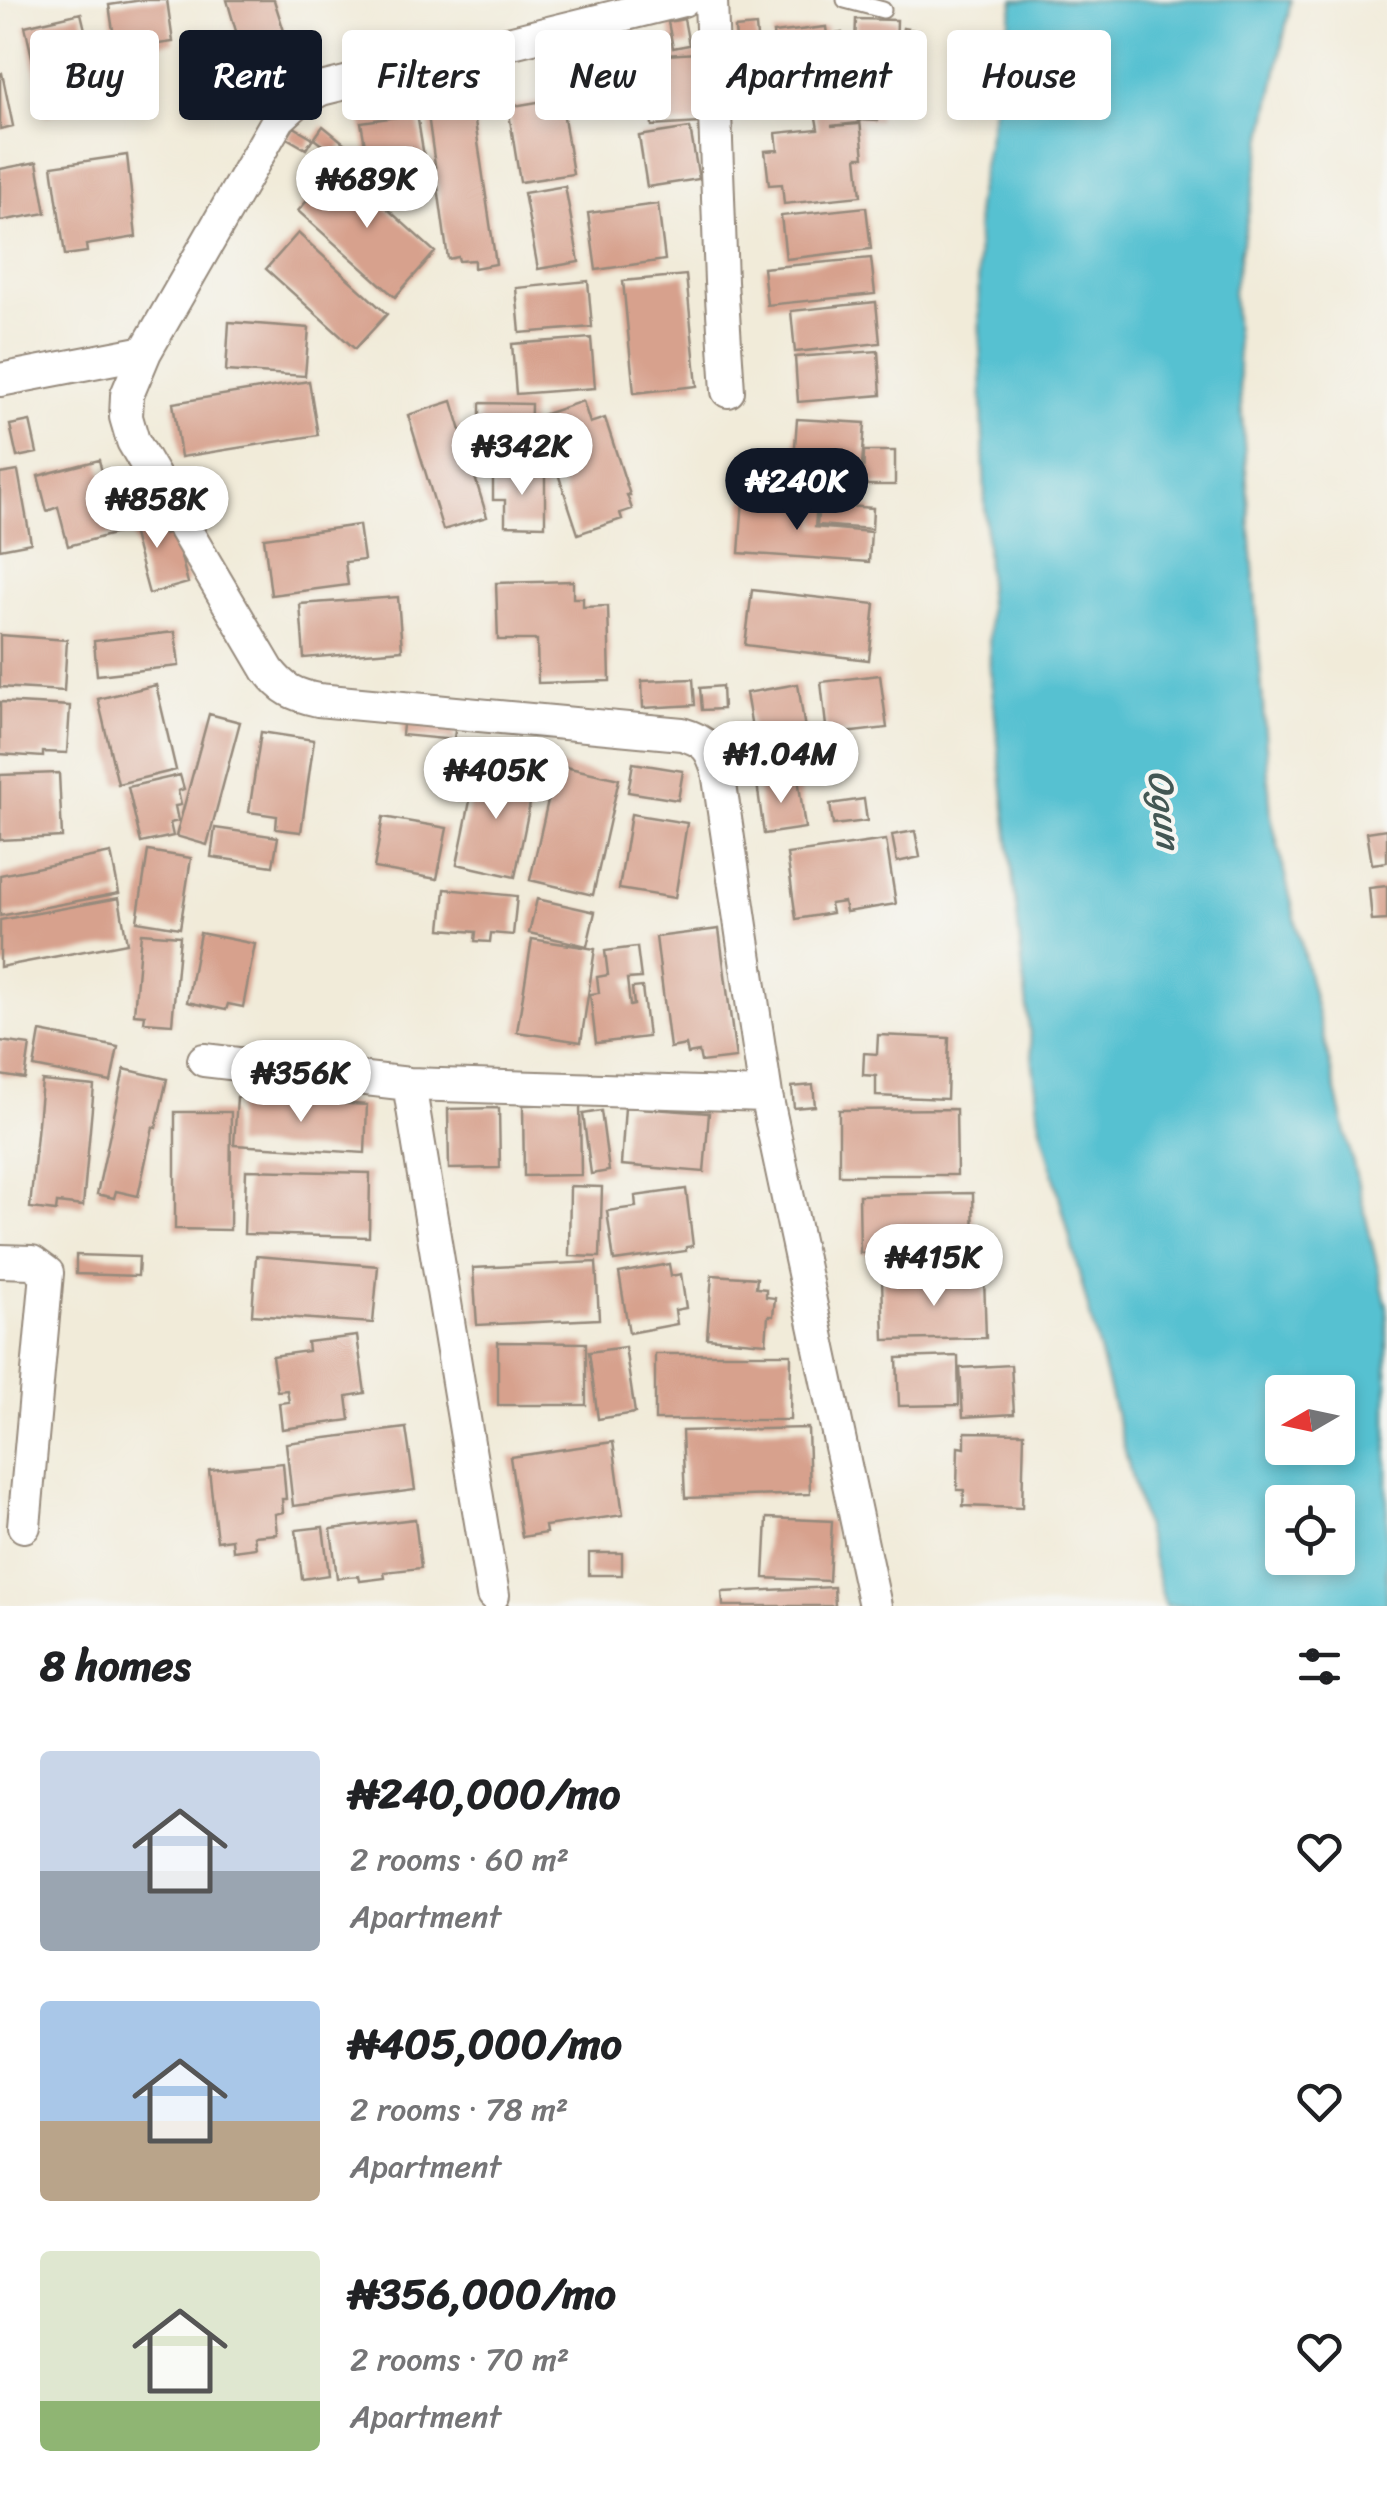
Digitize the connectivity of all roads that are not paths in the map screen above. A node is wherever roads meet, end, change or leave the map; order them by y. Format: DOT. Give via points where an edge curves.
graph roads {
  1 [pos="683,0"];
  2 [pos="712,0"];
  3 [pos="846,0"];
  4 [pos="883,10"];
  5 [pos="146,352"];
  6 [pos="0,380"];
  7 [pos="728,391"];
  8 [pos="204,1060"];
  9 [pos="409,1084"];
  10 [pos="766,1095"];
  11 [pos="0,1260"];
  12 [pos="24,1526"];
  13 [pos="493,1595"];
  14 [pos="875,1606"];
  1 -- 5 [label="street" via="321,89 298,101 279,118"];
  2 -- 7 [label="street"];
  3 -- 4 [label="lane"];
  5 -- 6 [label="street"];
  5 -- 10 [label="street" via="127,395 133,441 279,685 318,700 682,734 712,752"];
  8 -- 9 [label="street"];
  9 -- 10 [label="street"];
  9 -- 13 [label="street"];
  10 -- 14 [label="street"];
  11 -- 12 [label="street" via="32,1262 47,1273"];
}
